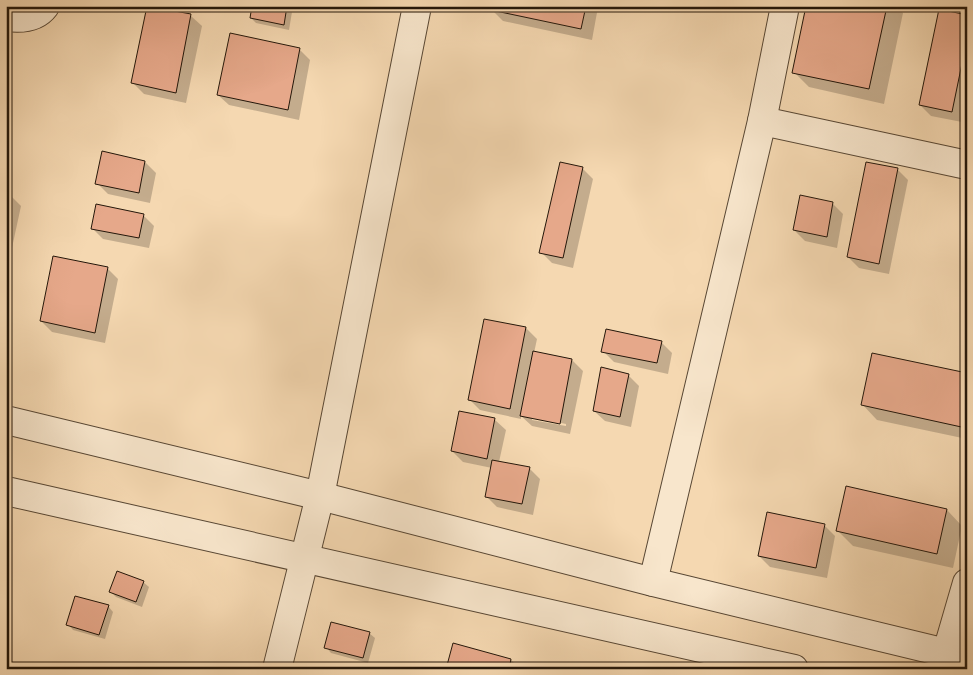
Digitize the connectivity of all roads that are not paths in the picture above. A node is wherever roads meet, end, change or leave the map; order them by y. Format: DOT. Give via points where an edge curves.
graph roads {
  1 [pos="45,6"];
  2 [pos="417,6"];
  3 [pos="785,6"];
  4 [pos="6,17"];
  5 [pos="762,120"];
  6 [pos="967,165"];
  7 [pos="6,420"];
  8 [pos="6,491"];
  9 [pos="320,496"];
  10 [pos="304,559"];
  11 [pos="653,582"];
  12 [pos="967,583"];
  13 [pos="952,660"];
  14 [pos="277,669"];
  15 [pos="794,669"];
  1 -- 4 [label="street" via="40,13 18,19"];
  2 -- 9 [label="street"];
  3 -- 5 [label="street"];
  5 -- 6 [label="street"];
  5 -- 11 [label="street"];
  7 -- 9 [label="street"];
  8 -- 10 [label="street"];
  9 -- 10 [label="street"];
  9 -- 11 [label="street"];
  10 -- 14 [label="street"];
  10 -- 15 [label="street"];
  11 -- 13 [label="street"];
  12 -- 13 [label="street"];
}
